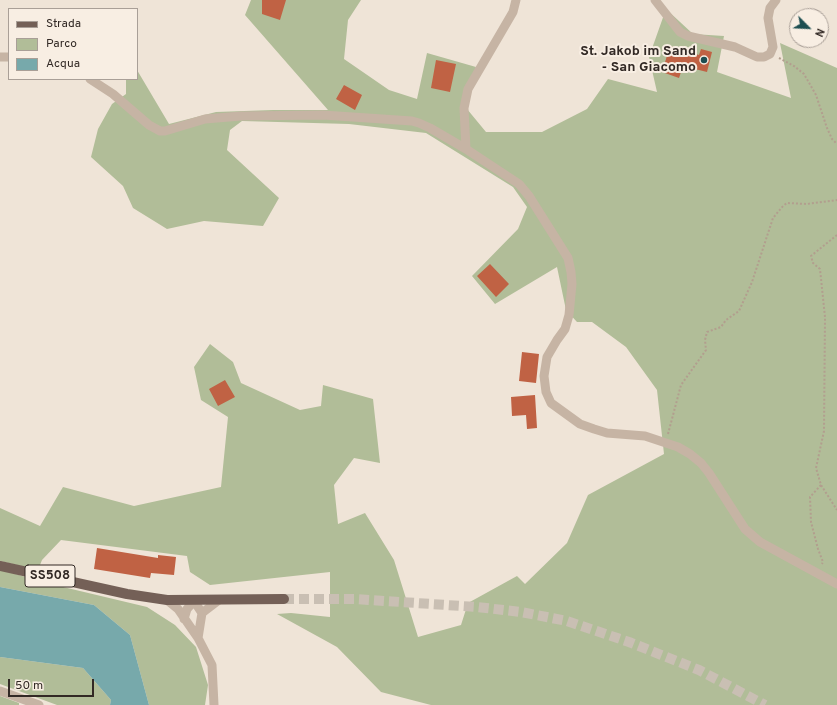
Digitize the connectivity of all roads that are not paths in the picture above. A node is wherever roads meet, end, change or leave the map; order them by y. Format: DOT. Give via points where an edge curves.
graph roads {
  1 [pos="516,0"];
  2 [pos="655,0"];
  3 [pos="776,0"];
  4 [pos="92,80"];
  5 [pos="466,149"];
  6 [pos="0,566"];
  7 [pos="837,584"];
  8 [pos="284,599"];
  9 [pos="167,600"];
  10 [pos="219,600"];
  11 [pos="194,601"];
  12 [pos="202,613"];
  13 [pos="184,619"];
  14 [pos="198,638"];
  15 [pos="0,691"];
  16 [pos="39,705"];
  17 [pos="214,705"];
  1 -- 5 [label="street" via="512,12 468,89 464,108"];
  2 -- 3 [label="street" via="680,32 735,47 757,57 770,54 772,47 768,18 770,8"];
  4 -- 5 [label="street" via="160,131 217,117 336,116 412,121 430,128"];
  5 -- 7 [label="street" via="519,184 568,258 572,284 569,315 565,329 547,357 544,376 546,392 551,403 580,424 607,433 645,436 678,447 690,454 709,473 745,529 760,542"];
  6 -- 9 [label="main road, SS508" via="127,594"];
  8 -- 10 [label="main road, SS508"];
  9 -- 11 [label="main road, SS508"];
  9 -- 13 [label="street" via="178,609"];
  10 -- 11 [label="main road, SS508"];
  10 -- 12 [label="street"];
  11 -- 12 [label="street"];
  11 -- 13 [label="street" via="187,608"];
  12 -- 14 [label="street"];
  13 -- 14 [label="street"];
  14 -- 17 [label="street" via="212,665"];
  15 -- 16 [label="street"];
}
